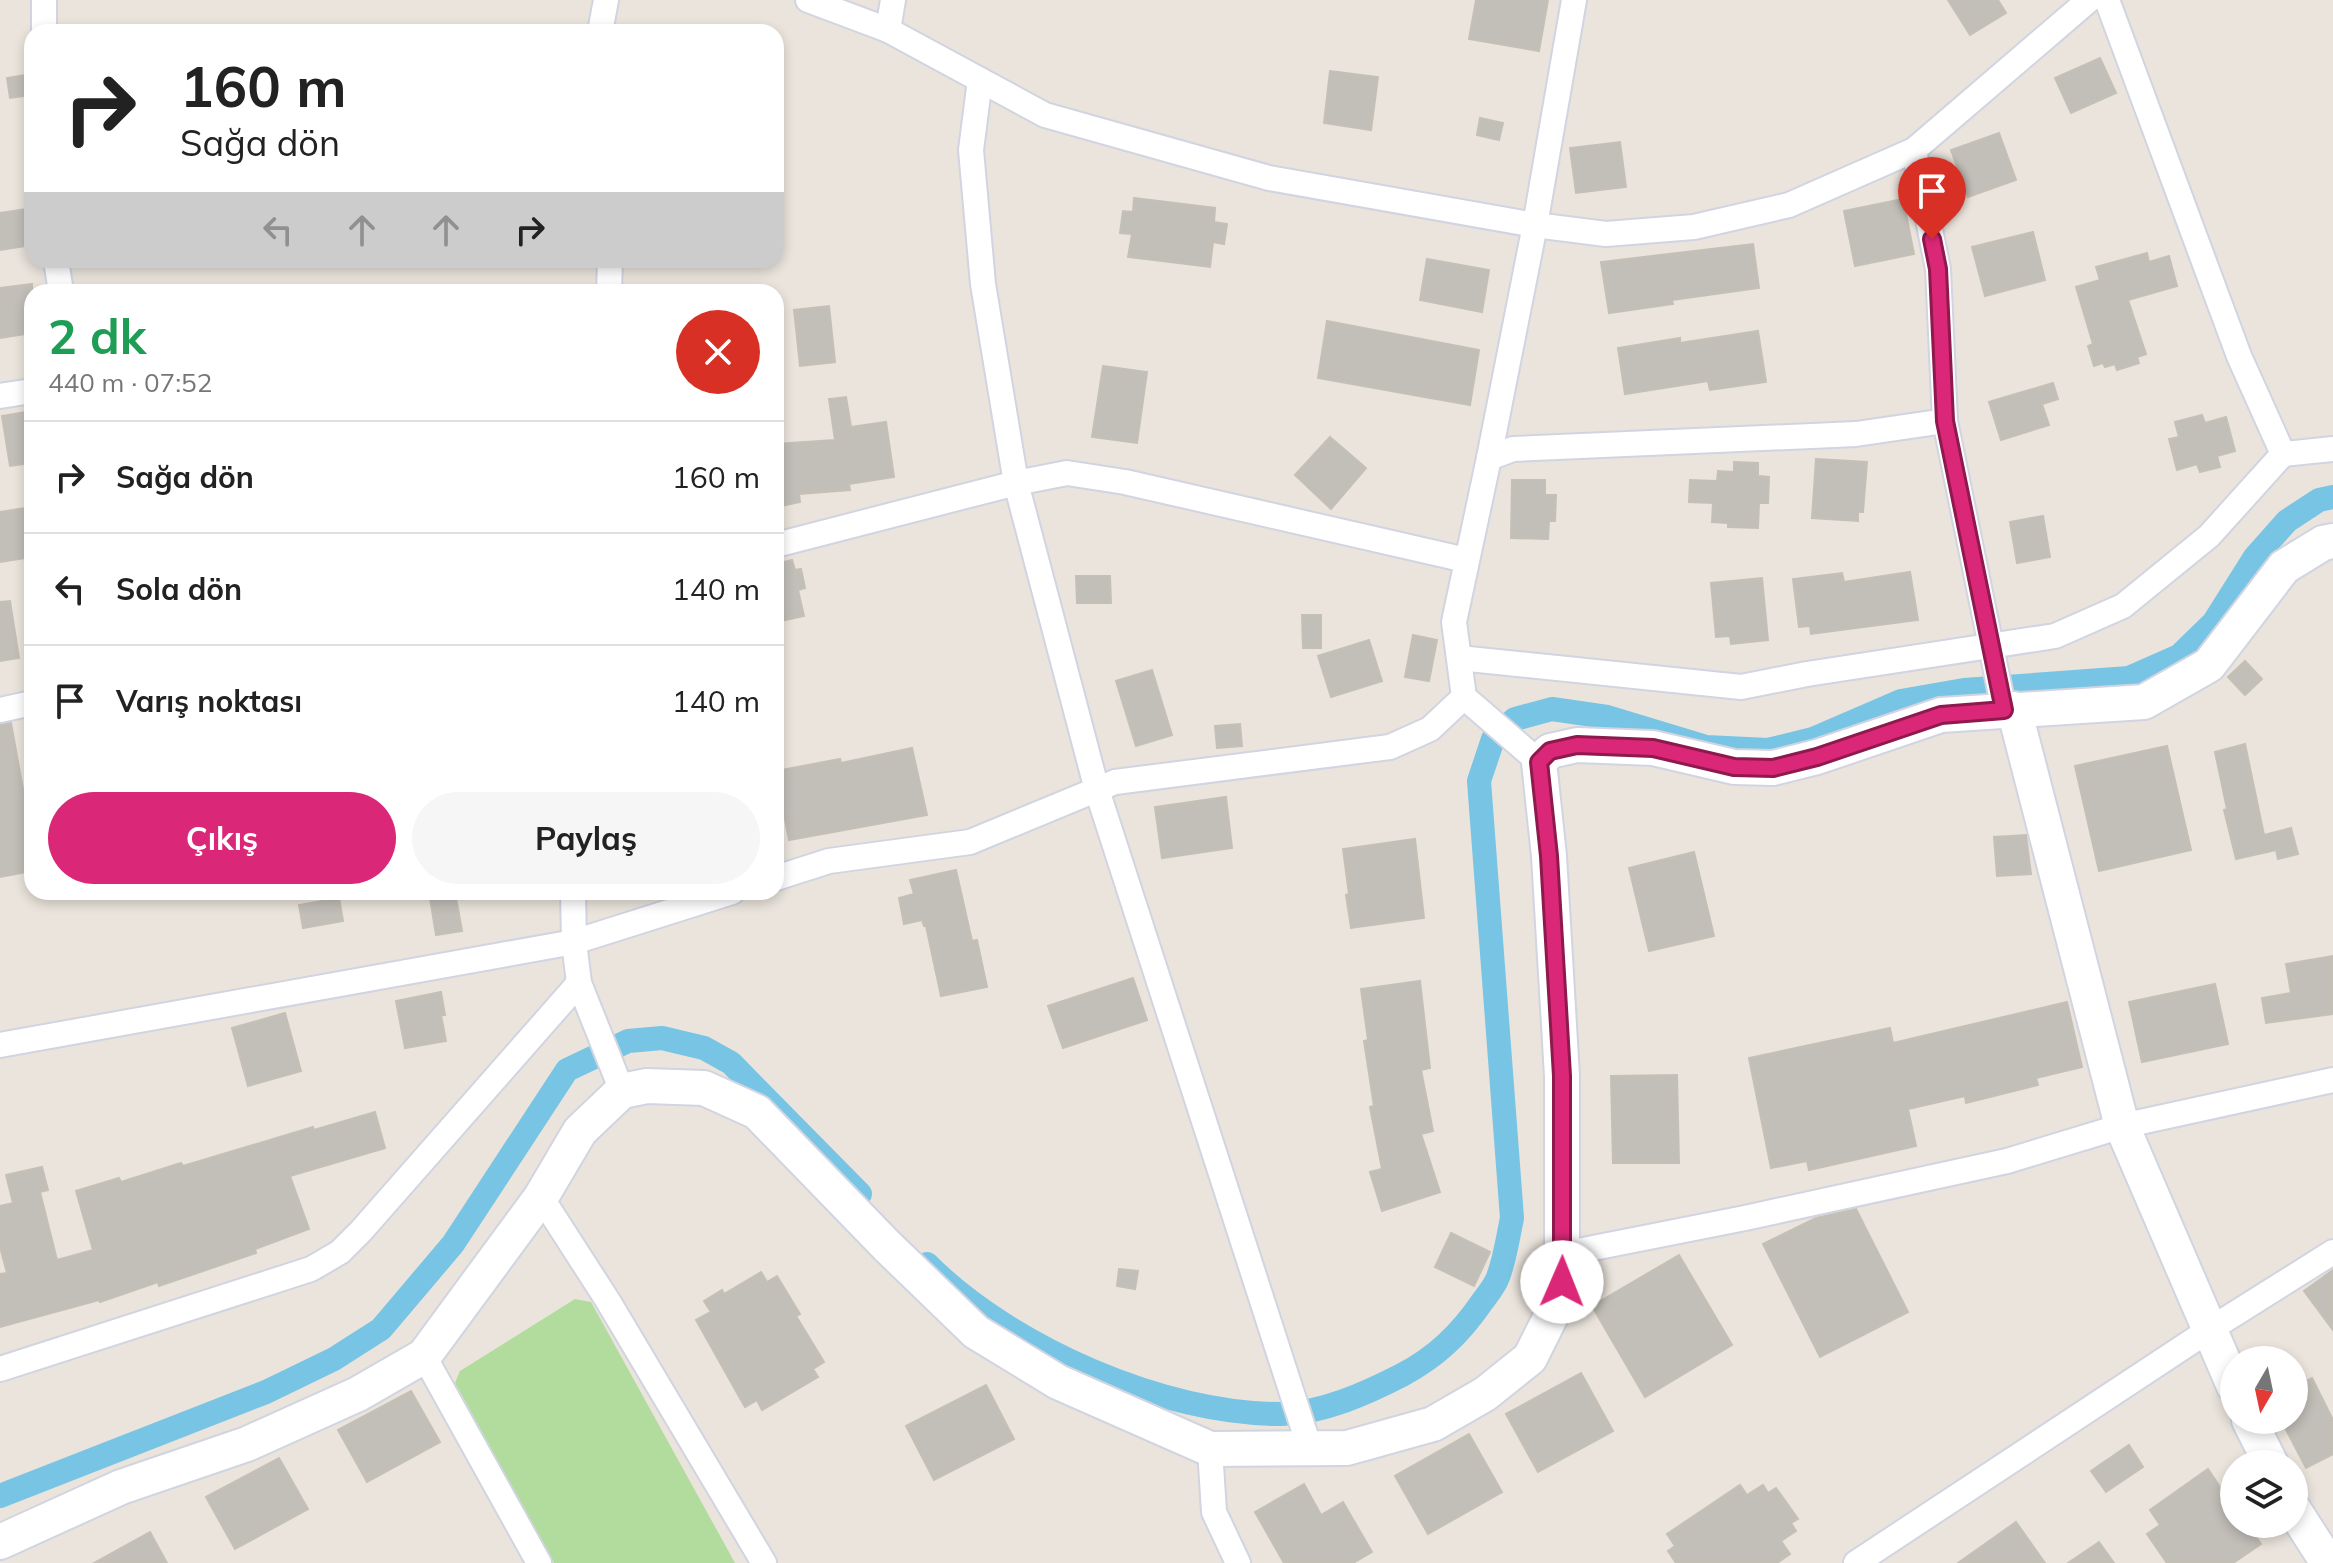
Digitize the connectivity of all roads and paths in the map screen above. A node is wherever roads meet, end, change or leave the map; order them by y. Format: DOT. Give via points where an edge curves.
graph roads {
  1 [pos="44,0"];
  2 [pos="606,0"];
  3 [pos="808,0"];
  4 [pos="893,0"];
  5 [pos="1574,0"];
  6 [pos="2089,0"];
  7 [pos="2107,0"];
  8 [pos="44,24"];
  9 [pos="602,24"];
  10 [pos="888,30"];
  11 [pos="980,80"];
  12 [pos="1914,150"];
  13 [pos="1535,225"];
  14 [pos="24,392"];
  15 [pos="0,396"];
  16 [pos="1945,421"];
  17 [pos="2333,449"];
  18 [pos="2283,454"];
  19 [pos="1489,458"];
  20 [pos="1016,483"];
  21 [pos="2333,541"];
  22 [pos="784,543"];
  23 [pos="1466,560"];
  24 [pos="1992,646"];
  25 [pos="1459,658"];
  26 [pos="1464,697"];
  27 [pos="2004,700"];
  28 [pos="24,705"];
  29 [pos="0,710"];
  30 [pos="1539,762"];
  31 [pos="1097,790"];
  32 [pos="784,875"];
  33 [pos="573,900"];
  34 [pos="707,900"];
  35 [pos="574,942"];
  36 [pos="579,983"];
  37 [pos="0,1045"];
  38 [pos="2333,1080"];
  39 [pos="619,1081"];
  40 [pos="2122,1126"];
  41 [pos="541,1197"];
  42 [pos="2333,1252"];
  43 [pos="1563,1254"];
  44 [pos="2209,1330"];
  45 [pos="2220,1355"];
  46 [pos="424,1356"];
  47 [pos="0,1369"];
  48 [pos="1210,1449"];
  49 [pos="1310,1449"];
  50 [pos="2308,1532"];
  51 [pos="0,1542"];
  52 [pos="539,1563"];
  53 [pos="764,1563"];
  54 [pos="1238,1563"];
  55 [pos="1856,1563"];
  56 [pos="2328,1563"];
  1 -- 8 [label="street"];
  2 -- 9 [label="street"];
  3 -- 10 [label="street"];
  4 -- 10 [label="street"];
  5 -- 13 [label="street"];
  6 -- 12 [label="street"];
  7 -- 18 [label="street" via="2239,356"];
  10 -- 11 [label="street"];
  11 -- 13 [label="street" via="1045,115 1269,178"];
  11 -- 20 [label="street" via="971,150 976,209"];
  12 -- 13 [label="street" via="1789,205 1694,227 1606,234"];
  12 -- 16 [label="street" via="1938,269"];
  13 -- 19 [label="street"];
  14 -- 15 [label="street"];
  16 -- 19 [label="street" via="1856,434 1513,449"];
  16 -- 24 [label="street"];
  17 -- 18 [label="street"];
  18 -- 24 [label="street" via="2209,536 2123,606 2055,636"];
  19 -- 23 [label="street"];
  20 -- 22 [label="street"];
  20 -- 23 [label="street" via="1067,473 1125,482"];
  20 -- 31 [label="street"];
  21 -- 27 [label="street" via="2284,567 2209,665 2144,702"];
  23 -- 25 [label="street" via="1454,622"];
  24 -- 25 [label="street" via="1741,687"];
  24 -- 27 [label="street"];
  25 -- 26 [label="street"];
  26 -- 30 [label="street"];
  26 -- 31 [label="street" via="1430,729 1390,747 1115,782"];
  27 -- 30 [label="street" via="1773,768 1734,767 1653,748 1577,745 1550,751"];
  27 -- 40 [label="street"];
  28 -- 29 [label="street"];
  30 -- 43 [label="street" via="1562,1076"];
  31 -- 32 [label="street" via="970,842 829,861"];
  31 -- 49 [label="street"];
  33 -- 35 [label="street"];
  34 -- 35 [label="street"];
  35 -- 36 [label="street"];
  35 -- 37 [label="street"];
  36 -- 39 [label="street"];
  36 -- 47 [label="street" via="340,1252 311,1269"];
  38 -- 40 [label="street"];
  39 -- 41 [label="street" via="580,1131"];
  39 -- 48 [label="street" via="704,1088 757,1112 976,1332 1058,1382"];
  40 -- 43 [label="street" via="2007,1161"];
  40 -- 44 [label="street"];
  41 -- 46 [label="street"];
  41 -- 53 [label="street"];
  42 -- 44 [label="street"];
  43 -- 49 [label="street" via="1562,1282 1530,1358 1485,1394 1433,1424 1347,1448"];
  44 -- 45 [label="street"];
  44 -- 55 [label="street"];
  46 -- 51 [label="street" via="358,1394 247,1444 121,1487"];
  46 -- 52 [label="street"];
  48 -- 49 [label="street"];
  48 -- 54 [label="street" via="1214,1512"];
  50 -- 56 [label="street"];
}
